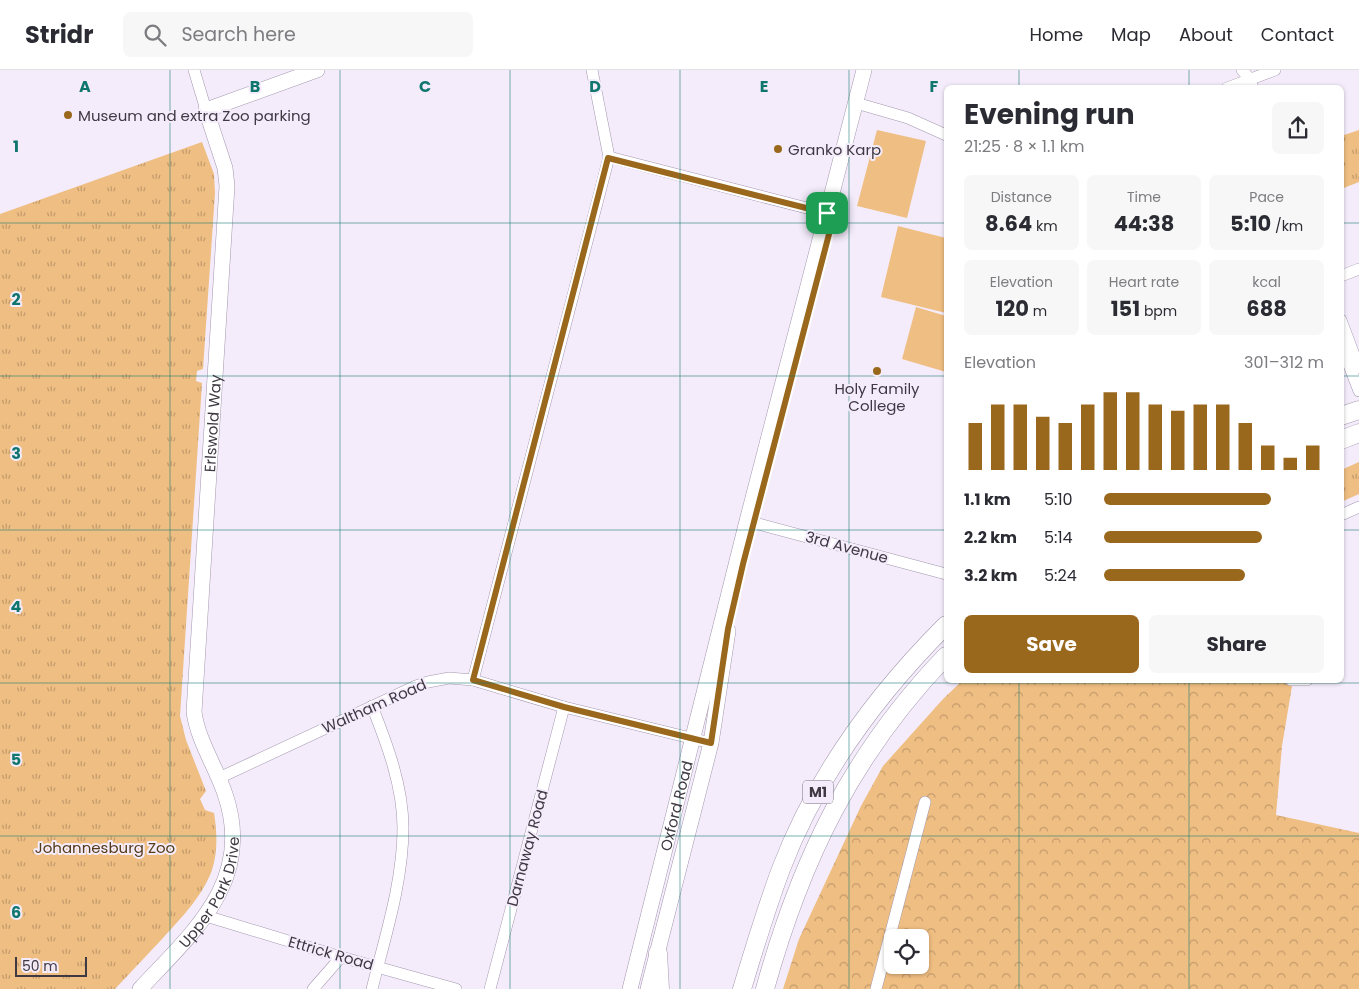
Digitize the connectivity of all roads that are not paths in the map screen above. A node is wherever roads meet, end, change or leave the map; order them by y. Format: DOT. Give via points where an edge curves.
graph roads {
  1 [pos="194,70"];
  2 [pos="317,70"];
  3 [pos="592,70"];
  4 [pos="864,70"];
  5 [pos="872,70"];
  6 [pos="1276,70"];
  7 [pos="1246,79"];
  8 [pos="1234,85"];
  9 [pos="859,104"];
  10 [pos="206,110"];
  11 [pos="944,134"];
  12 [pos="608,158"];
  13 [pos="830,214"];
  14 [pos="1359,269"];
  15 [pos="1344,275"];
  16 [pos="1344,328"];
  17 [pos="1344,352"];
  18 [pos="1359,368"];
  19 [pos="1358,388"];
  20 [pos="1359,410"];
  21 [pos="1344,415"];
  22 [pos="1359,434"];
  23 [pos="1344,439"];
  24 [pos="1359,507"];
  25 [pos="1344,514"];
  26 [pos="750,522"];
  27 [pos="944,573"];
  28 [pos="944,627"];
  29 [pos="944,658"];
  30 [pos="473,680"];
  31 [pos="372,706"];
  32 [pos="564,707"];
  33 [pos="693,739"];
  34 [pos="711,743"];
  35 [pos="219,778"];
  36 [pos="925,802"];
  37 [pos="206,916"];
  38 [pos="658,954"];
  39 [pos="341,957"];
  40 [pos="378,967"];
  41 [pos="140,989"];
  42 [pos="313,989"];
  43 [pos="372,989"];
  44 [pos="456,989"];
  45 [pos="490,989"];
  46 [pos="630,989"];
  47 [pos="648,989"];
  48 [pos="660,989"];
  49 [pos="742,989"];
  50 [pos="766,989"];
  51 [pos="876,989"];
  1 -- 10 [label="street, Erlswold Way"];
  2 -- 10 [label="main road"];
  3 -- 12 [label="street"];
  4 -- 9 [label="main road, Oxford Road"];
  5 -- 9 [label="main road, Oxford Road"];
  6 -- 7 [label="street"];
  7 -- 8 [label="street"];
  9 -- 11 [label="street" via="908,118"];
  9 -- 13 [label="main road, Oxford Road"];
  10 -- 35 [label="main road, Erlswold Way" via="228,186 194,712"];
  12 -- 13 [label="street"];
  12 -- 30 [label="street"];
  13 -- 26 [label="main road, Oxford Road"];
  14 -- 15 [label="street"];
  16 -- 18 [label="street"];
  17 -- 19 [label="street"];
  20 -- 21 [label="highway"];
  22 -- 23 [label="highway"];
  24 -- 25 [label="street"];
  26 -- 27 [label="street, 3rd Avenue"];
  26 -- 33 [label="main road, Oxford Road"];
  26 -- 34 [label="main road, Oxford Road" via="728,629"];
  28 -- 49 [label="highway, M1" via="878,700 825,778 781,868"];
  29 -- 50 [label="highway, M1" via="891,720 841,796 799,884"];
  30 -- 31 [label="street, Waltham Road" via="449,678 428,682"];
  30 -- 32 [label="street, Waltham Road"];
  31 -- 35 [label="street, Waltham Road"];
  31 -- 40 [label="street" via="390,756 403,827 397,887"];
  32 -- 33 [label="street, Waltham Road"];
  32 -- 45 [label="street, Darnaway Road"];
  33 -- 34 [label="street, Waltham Road"];
  33 -- 46 [label="main road, Oxford Road"];
  34 -- 38 [label="main road, Oxford Road"];
  35 -- 37 [label="main road, Upper Park Drive" via="230,813 232,851 224,882"];
  36 -- 51 [label="street"];
  37 -- 39 [label="street, Ettrick Road"];
  37 -- 41 [label="main road, Upper Park Drive"];
  38 -- 47 [label="main road, Oxford Road"];
  38 -- 48 [label="highway"];
  39 -- 40 [label="street, Ettrick Road"];
  39 -- 42 [label="street"];
  40 -- 43 [label="street"];
  40 -- 44 [label="street, Ettrick Road"];
}
